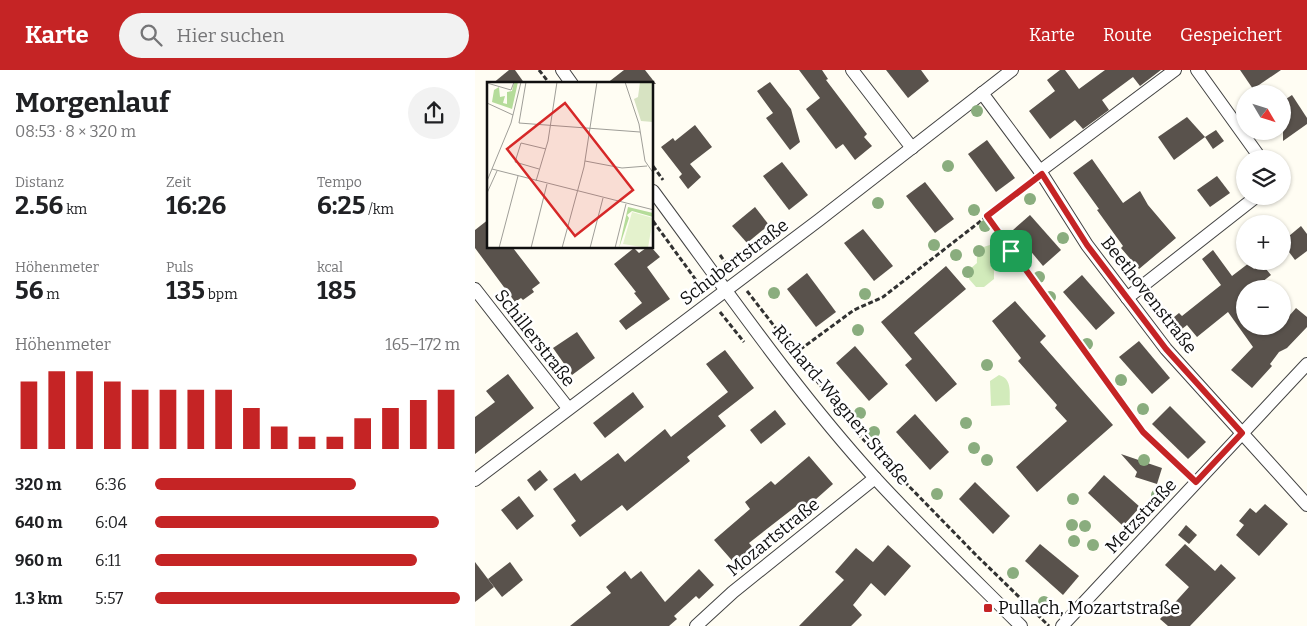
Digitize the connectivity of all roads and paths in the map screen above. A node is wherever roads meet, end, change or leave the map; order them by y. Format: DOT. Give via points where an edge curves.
graph roads {
  1 [pos="539,70"];
  2 [pos="562,70"];
  3 [pos="852,70"];
  4 [pos="1011,70"];
  5 [pos="1175,70"];
  6 [pos="1197,70"];
  7 [pos="548,82"];
  8 [pos="571,82"];
  9 [pos="982,93"];
  10 [pos="911,148"];
  11 [pos="1255,150"];
  12 [pos="654,167"];
  13 [pos="1041,172"];
  14 [pos="664,181"];
  15 [pos="654,192"];
  16 [pos="1246,205"];
  17 [pos="987,216"];
  18 [pos="716,250"];
  19 [pos="739,280"];
  20 [pos="475,289"];
  21 [pos="726,289"];
  22 [pos="1127,298"];
  23 [pos="794,354"];
  24 [pos="782,363"];
  25 [pos="1307,364"];
  26 [pos="568,408"];
  27 [pos="1242,433"];
  28 [pos="875,478"];
  29 [pos="475,480"];
  30 [pos="1196,482"];
  31 [pos="1307,505"];
  32 [pos="697,626"];
  33 [pos="1021,626"];
  34 [pos="1049,626"];
  35 [pos="1062,626"];
  1 -- 7 [label="path"];
  2 -- 8 [label="street"];
  3 -- 10 [label="street"];
  4 -- 9 [label="street, Schubertstraße"];
  5 -- 13 [label="street"];
  6 -- 11 [label="street"];
  9 -- 10 [label="street, Schubertstraße"];
  9 -- 13 [label="street, Beethovenstraße"];
  10 -- 19 [label="street, Schubertstraße"];
  12 -- 14 [label="path"];
  13 -- 17 [label="path"];
  13 -- 22 [label="street, Beethovenstraße" via="1087,245"];
  15 -- 21 [label="street, Richard-Wagner-Straße"];
  16 -- 22 [label="street"];
  17 -- 23 [label="path" via="883,297 854,310"];
  17 -- 30 [label="path" via="1143,432"];
  18 -- 19 [label="path"];
  19 -- 21 [label="street, Schubertstraße"];
  19 -- 23 [label="path"];
  20 -- 26 [label="street, Schillerstraße"];
  21 -- 24 [label="street, Richard-Wagner-Straße"];
  21 -- 26 [label="street, Schubertstraße"];
  22 -- 27 [label="street, Beethovenstraße" via="1166,349"];
  23 -- 24 [label="path"];
  23 -- 34 [label="path" via="858,434"];
  24 -- 28 [label="street, Richard-Wagner-Straße"];
  25 -- 27 [label="street, Metzstraße"];
  26 -- 29 [label="street, Schubertstraße"];
  27 -- 30 [label="street, Metzstraße"];
  27 -- 31 [label="street, Beethovenstraße"];
  28 -- 32 [label="street, Mozartstraße" via="733,592"];
  28 -- 33 [label="street, Richard-Wagner-Straße"];
  30 -- 35 [label="street, Metzstraße"];
}
